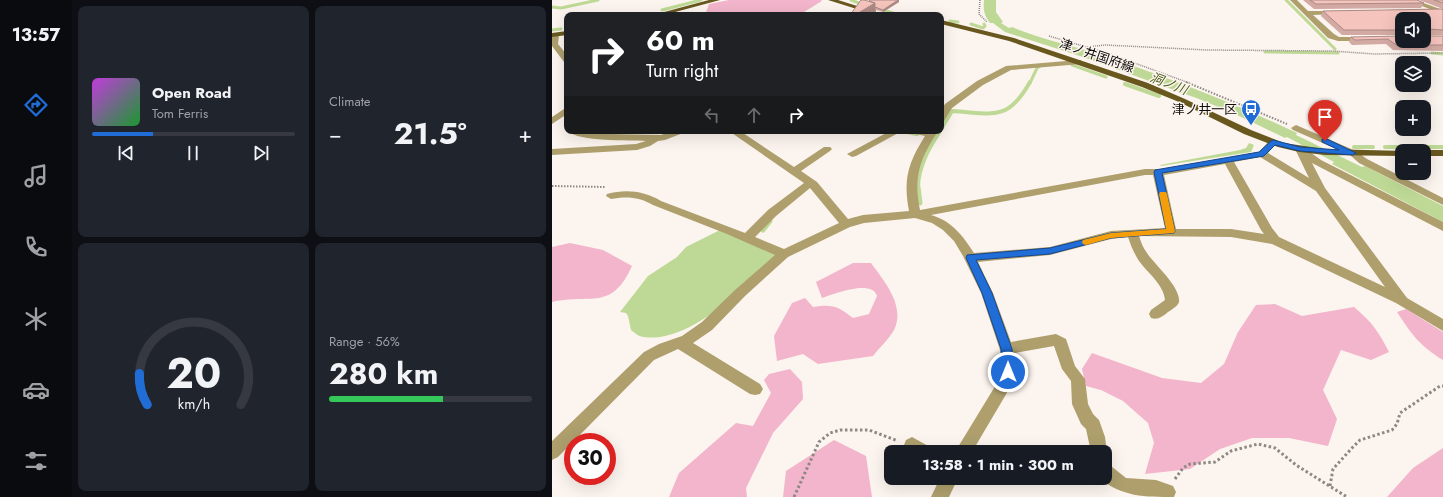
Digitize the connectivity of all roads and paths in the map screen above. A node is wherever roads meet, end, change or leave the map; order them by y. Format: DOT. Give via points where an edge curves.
graph roads {
  1 [pos="717,0"];
  2 [pos="831,0"];
  3 [pos="980,0"];
  4 [pos="1293,0"];
  5 [pos="1409,0"];
  6 [pos="1417,11"];
  7 [pos="668,12"];
  8 [pos="873,12"];
  9 [pos="1307,12"];
  10 [pos="1346,12"];
  11 [pos="1442,12"];
  12 [pos="944,23"];
  13 [pos="564,33"];
  14 [pos="554,35"];
  15 [pos="1049,36"];
  16 [pos="1001,38"];
  17 [pos="1374,39"];
  18 [pos="1087,47"];
  19 [pos="1443,53"];
  20 [pos="564,56"];
  21 [pos="1078,62"];
  22 [pos="564,113"];
  23 [pos="944,113"];
  24 [pos="557,121"];
  25 [pos="1296,128"];
  26 [pos="581,134"];
  27 [pos="674,134"];
  28 [pos="738,134"];
  29 [pos="891,134"];
  30 [pos="931,134"];
  31 [pos="657,138"];
  32 [pos="1273,142"];
  33 [pos="1296,148"];
  34 [pos="827,150"];
  35 [pos="552,152"];
  36 [pos="1353,153"];
  37 [pos="1395,153"];
  38 [pos="1431,153"];
  39 [pos="1443,153"];
  40 [pos="852,154"];
  41 [pos="1262,154"];
  42 [pos="1228,161"];
  43 [pos="794,171"];
  44 [pos="1158,172"];
  45 [pos="811,182"];
  46 [pos="552,186"];
  47 [pos="1320,189"];
  48 [pos="616,195"];
  49 [pos="1443,202"];
  50 [pos="915,214"];
  51 [pos="846,224"];
  52 [pos="1443,227"];
  53 [pos="1171,231"];
  54 [pos="1132,233"];
  55 [pos="747,238"];
  56 [pos="1275,240"];
  57 [pos="784,254"];
  58 [pos="970,258"];
  59 [pos="1402,301"];
  60 [pos="1156,314"];
  61 [pos="1443,326"];
  62 [pos="679,342"];
  63 [pos="1007,349"];
  64 [pos="1443,386"];
  65 [pos="755,389"];
  66 [pos="909,445"];
  67 [pos="967,445"];
  68 [pos="1098,445"];
  69 [pos="552,452"];
  70 [pos="946,485"];
  71 [pos="1112,485"];
  72 [pos="1330,486"];
  73 [pos="1167,492"];
  74 [pos="794,497"];
  75 [pos="940,497"];
  76 [pos="1347,497"];
  1 -- 7 [label="main road"];
  2 -- 8 [label="main road"];
  3 -- 16 [label="path" via="979,14"];
  4 -- 9 [label="street"];
  5 -- 11 [label="street"];
  6 -- 11 [label="street"];
  9 -- 10 [label="street"];
  9 -- 17 [label="street" via="1331,36 1338,39"];
  12 -- 16 [label="main road, 津ノ井国府線"];
  13 -- 14 [label="main road"];
  14 -- 20 [label="street" via="554,44"];
  15 -- 18 [label="path"];
  16 -- 21 [label="main road, 津ノ井国府線"];
  18 -- 19 [label="path" via="1106,45 1206,50"];
  18 -- 25 [label="path" via="1195,85"];
  21 -- 23 [label="street" via="1009,68 980,83 948,106"];
  21 -- 32 [label="main road, 津ノ井国府線" via="1165,93"];
  22 -- 24 [label="street"];
  25 -- 36 [label="street"];
  26 -- 31 [label="street"];
  27 -- 31 [label="street"];
  28 -- 43 [label="street"];
  29 -- 40 [label="street"];
  30 -- 50 [label="street" via="920,151 910,184"];
  31 -- 35 [label="street" via="637,147"];
  32 -- 33 [label="main road, 津ノ井国府線"];
  32 -- 41 [label="street"];
  33 -- 36 [label="main road, 津ノ井国府線"];
  33 -- 47 [label="street"];
  33 -- 52 [label="street" via="1317,162"];
  34 -- 43 [label="street"];
  36 -- 37 [label="main road, 津ノ井国府線"];
  36 -- 49 [label="street"];
  38 -- 39 [label="main road"];
  41 -- 42 [label="street"];
  41 -- 47 [label="street"];
  42 -- 44 [label="street"];
  42 -- 56 [label="street"];
  43 -- 45 [label="street"];
  44 -- 50 [label="street" via="1145,172"];
  44 -- 53 [label="street"];
  45 -- 51 [label="street"];
  45 -- 55 [label="street" via="772,213"];
  46 -- 48 [label="path" via="623,189"];
  47 -- 59 [label="street"];
  48 -- 55 [label="street" via="645,196"];
  50 -- 51 [label="street" via="869,218"];
  50 -- 58 [label="street" via="936,220 947,227 958,238"];
  51 -- 57 [label="street"];
  53 -- 54 [label="street"];
  53 -- 56 [label="street" via="1231,233"];
  54 -- 58 [label="street" via="1050,251"];
  54 -- 60 [label="street" via="1141,255 1173,296 1172,302"];
  55 -- 57 [label="street"];
  56 -- 59 [label="street"];
  57 -- 62 [label="street" via="706,326 687,340"];
  58 -- 63 [label="street" via="987,293"];
  59 -- 61 [label="street"];
  62 -- 65 [label="street"];
  62 -- 69 [label="street" via="649,356"];
  63 -- 67 [label="street" via="1008,372 1000,391"];
  63 -- 68 [label="street" via="1056,340 1061,343 1069,368 1078,379 1080,404 1093,425"];
  64 -- 72 [label="path" via="1400,413 1392,430 1360,440 1333,469"];
  66 -- 74 [label="path" via="869,430 840,430 830,433 819,442"];
  70 -- 75 [label="street"];
  71 -- 73 [label="street" via="1122,495 1133,496 1147,490 1159,489"];
  72 -- 73 [label="path" via="1296,465 1275,448 1258,444 1231,451 1215,462 1190,464 1184,468"];
  72 -- 76 [label="path"];
}
